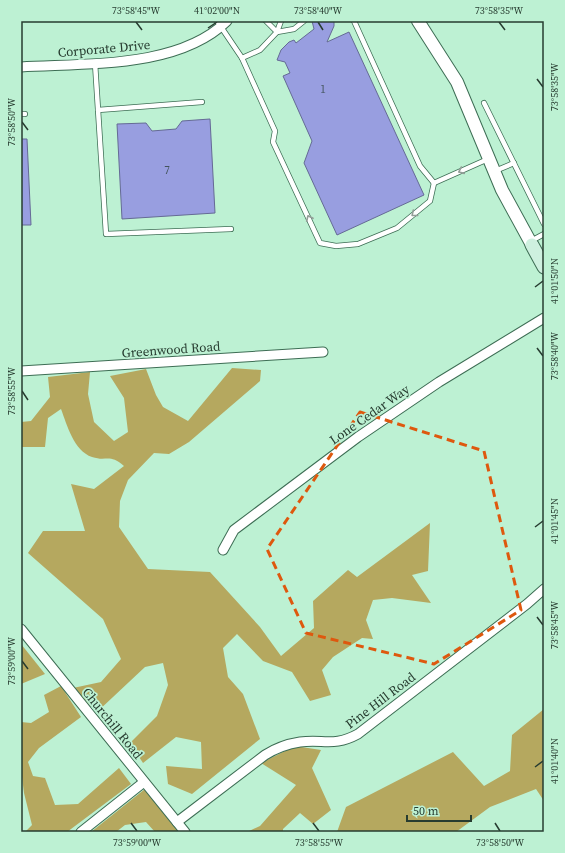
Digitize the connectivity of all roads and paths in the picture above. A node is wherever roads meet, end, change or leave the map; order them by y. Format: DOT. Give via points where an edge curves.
graph roads {
  1 [pos="266,21"];
  2 [pos="281,21"];
  3 [pos="304,21"];
  4 [pos="354,21"];
  5 [pos="418,21"];
  6 [pos="221,23"];
  7 [pos="277,32"];
  8 [pos="242,58"];
  9 [pos="95,63"];
  10 [pos="21,67"];
  11 [pos="202,102"];
  12 [pos="484,103"];
  13 [pos="98,110"];
  14 [pos="488,159"];
  15 [pos="514,163"];
  16 [pos="494,171"];
  17 [pos="434,183"];
  18 [pos="544,224"];
  19 [pos="231,229"];
  20 [pos="544,234"];
  21 [pos="531,243"];
  22 [pos="544,267"];
  23 [pos="544,318"];
  24 [pos="322,352"];
  25 [pos="21,371"];
  26 [pos="223,550"];
  27 [pos="544,589"];
  28 [pos="21,629"];
  29 [pos="144,782"];
  30 [pos="177,822"];
  31 [pos="81,832"];
  32 [pos="185,832"];
  1 -- 7 [label="lane"];
  2 -- 7 [label="lane"];
  3 -- 7 [label="lane" via="294,29"];
  4 -- 17 [label="lane" via="420,166"];
  5 -- 14 [label="street" via="457,82"];
  6 -- 8 [label="lane"];
  6 -- 9 [label="street, Corporate Drive" via="190,46 158,57"];
  7 -- 8 [label="lane" via="260,50"];
  17 -- 8 [label="lane, one-way" via="430,201 397,228 358,244 336,246 320,243 273,142 275,131"];
  9 -- 10 [label="street, Corporate Drive"];
  9 -- 13 [label="lane"];
  11 -- 13 [label="lane"];
  12 -- 15 [label="lane"];
  13 -- 19 [label="lane" via="106,234"];
  14 -- 16 [label="street"];
  14 -- 17 [label="lane, one-way"];
  15 -- 16 [label="lane"];
  15 -- 18 [label="lane"];
  16 -- 21 [label="street"];
  20 -- 21 [label="lane"];
  21 -- 22 [label="main road"];
  23 -- 26 [label="street, Lone Cedar Way" via="439,382 358,437 234,530"];
  24 -- 25 [label="street, Greenwood Road"];
  27 -- 30 [label="street, Pine Hill Road" via="358,734 340,742 301,742 276,749"];
  28 -- 29 [label="street, Churchill Road"];
  29 -- 30 [label="street, Churchill Road"];
  29 -- 31 [label="street"];
  30 -- 32 [label="street, Churchill Road"];
}
